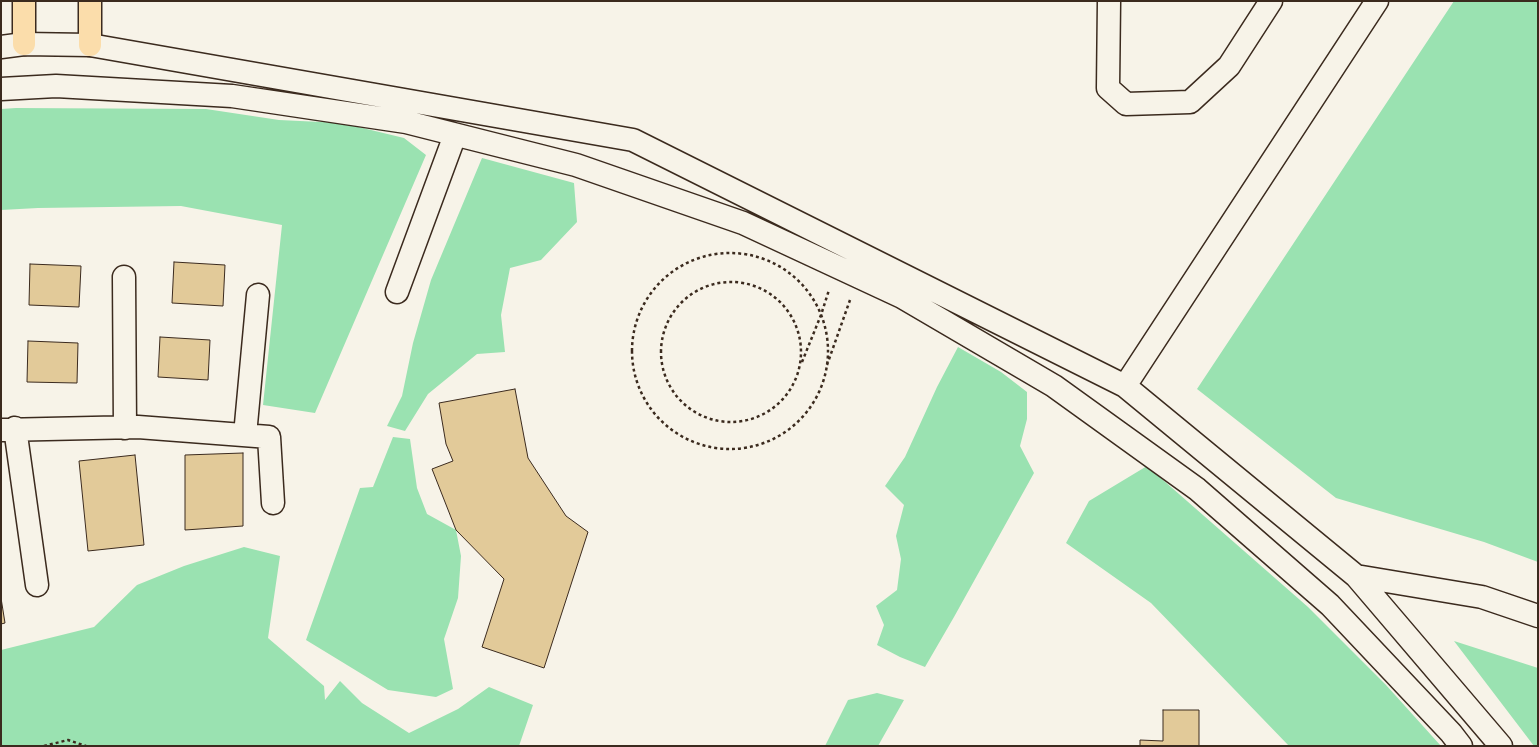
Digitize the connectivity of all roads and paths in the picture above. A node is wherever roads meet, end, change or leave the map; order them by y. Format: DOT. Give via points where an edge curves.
graph roads {
  1 [pos="24,1"];
  2 [pos="90,1"];
  3 [pos="1109,1"];
  4 [pos="1271,1"];
  5 [pos="1376,1"];
  6 [pos="24,44"];
  7 [pos="90,45"];
  8 [pos="1,47"];
  9 [pos="1,88"];
  10 [pos="455,135"];
  11 [pos="837,267"];
  12 [pos="124,277"];
  13 [pos="858,277"];
  14 [pos="397,292"];
  15 [pos="258,295"];
  16 [pos="821,315"];
  17 [pos="801,364"];
  18 [pos="826,368"];
  19 [pos="1125,386"];
  20 [pos="125,428"];
  21 [pos="8,429"];
  22 [pos="245,435"];
  23 [pos="273,504"];
  24 [pos="1356,576"];
  25 [pos="38,585"];
  26 [pos="1538,616"];
  27 [pos="44,746"];
  28 [pos="86,746"];
  29 [pos="1462,746"];
  30 [pos="1501,746"];
  1 -- 6 [label="main road"];
  2 -- 7 [label="main road"];
  3 -- 4 [label="street" via="1108,88 1126,104 1190,102 1229,66"];
  5 -- 19 [label="street"];
  6 -- 7 [label="street"];
  6 -- 8 [label="street"];
  7 -- 19 [label="street" via="633,140"];
  9 -- 10 [label="street" via="56,86 232,96 406,122"];
  10 -- 11 [label="street" via="576,165 743,223"];
  10 -- 14 [label="street"];
  11 -- 13 [label="street"];
  11 -- 16 [label="path"];
  12 -- 20 [label="street"];
  13 -- 18 [label="path"];
  13 -- 29 [label="street" via="902,297 1054,386 1197,489 1330,605"];
  15 -- 22 [label="street"];
  16 -- 17 [label="path"];
  16 -- 18 [label="path" via="828,341"];
  16 -- 18 [label="path" via="807,290 786,269 760,257 745,254 731,252 702,256 676,268 654,288 639,312 632,340 634,370 643,397 659,419 680,436 705,446 732,450 758,445 783,434 803,416 818,394"];
  17 -- 17 [label="path" via="793,387 777,406 756,418 732,423 708,419 687,408 671,389 662,366 661,342 668,320 681,302 699,289 720,282 742,282 764,289 782,302 795,321 801,342"];
  19 -- 24 [label="street"];
  20 -- 21 [label="street"];
  20 -- 22 [label="street"];
  21 -- 25 [label="street"];
  22 -- 23 [label="street" via="269,437"];
  24 -- 26 [label="street" via="1482,597"];
  24 -- 30 [label="street"];
  27 -- 28 [label="path" via="68,740"];
}
